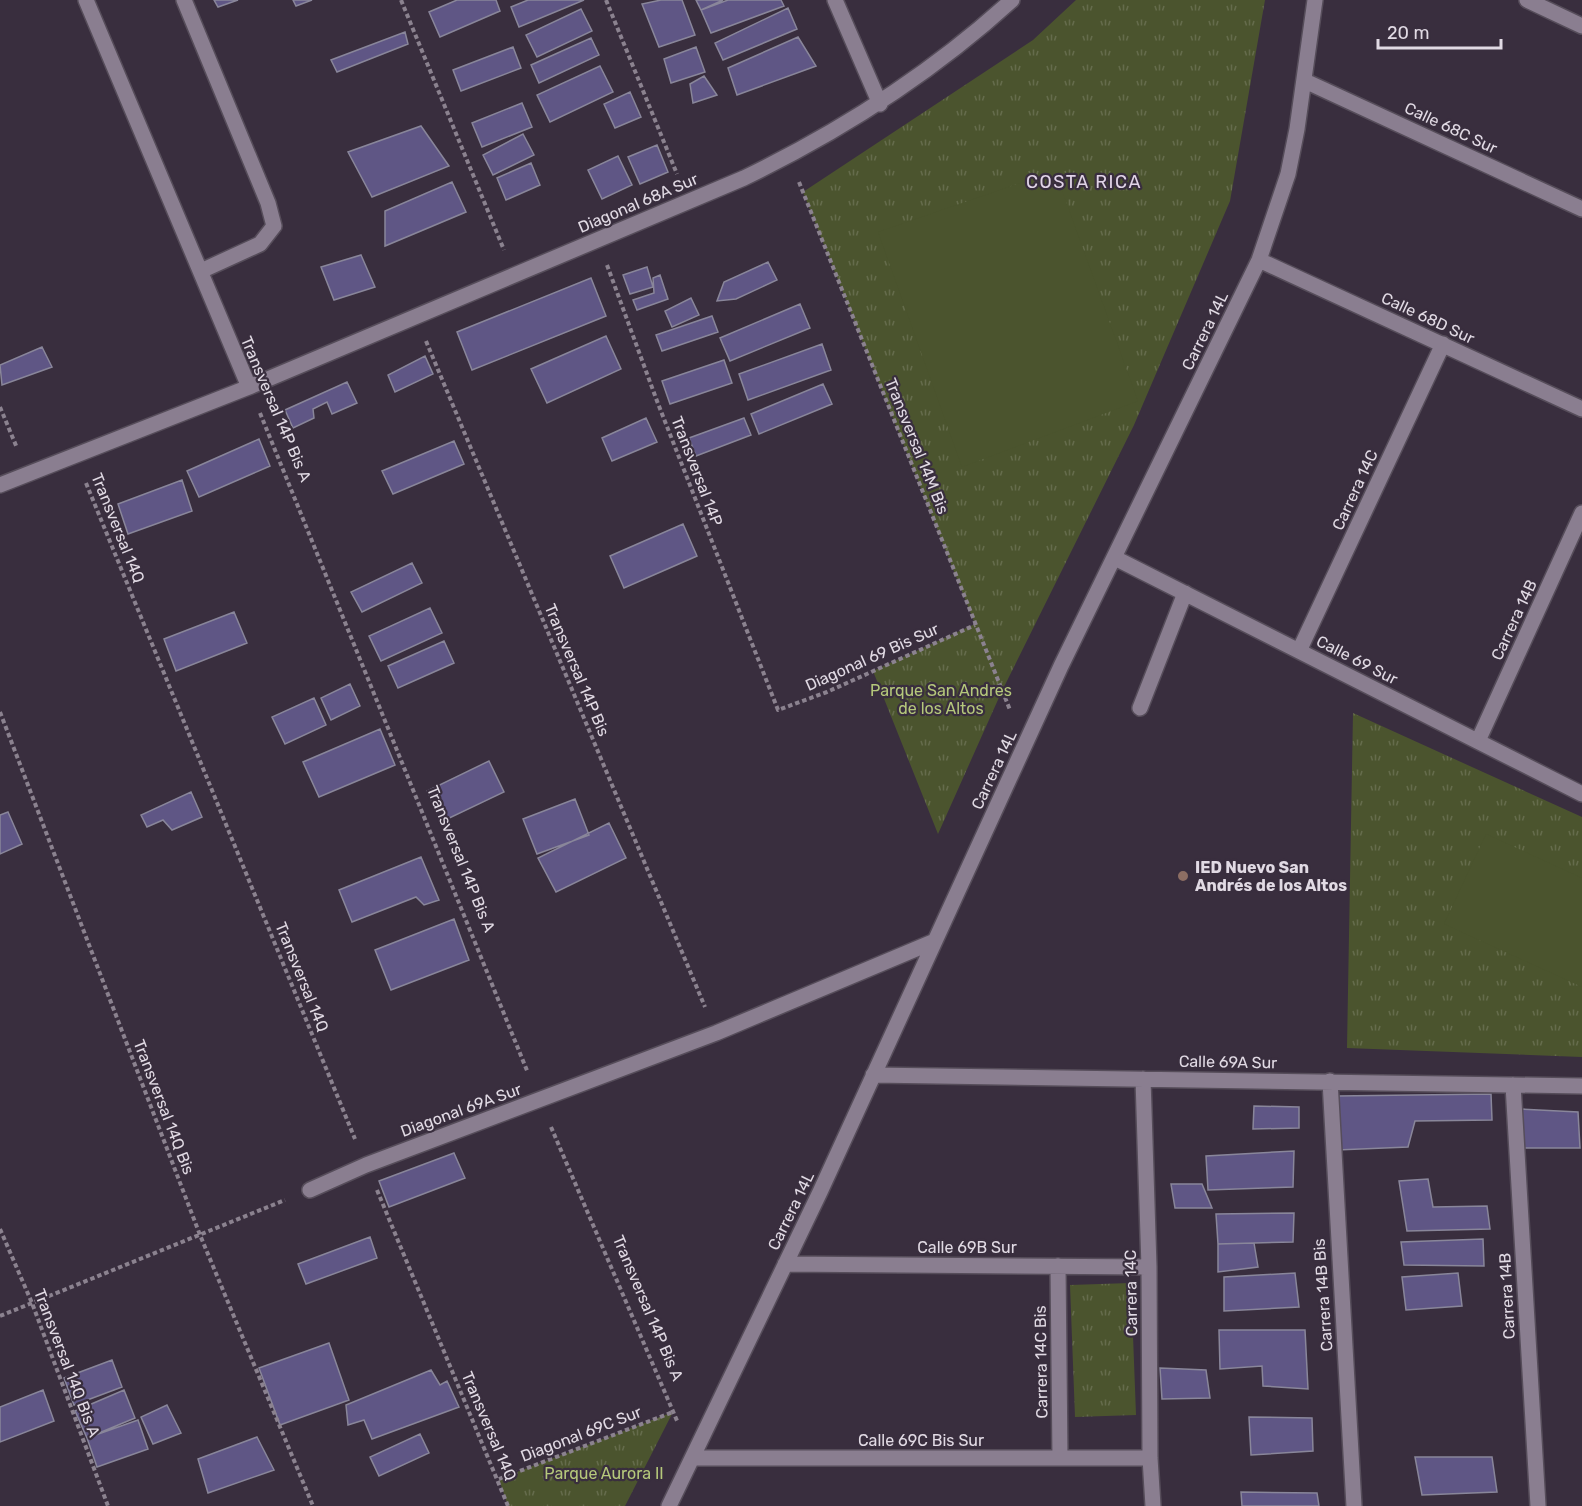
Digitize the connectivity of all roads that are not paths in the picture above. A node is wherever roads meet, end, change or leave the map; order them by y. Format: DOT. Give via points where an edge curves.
graph roads {
  1 [pos="86,0"];
  2 [pos="184,0"];
  3 [pos="835,0"];
  4 [pos="1012,0"];
  5 [pos="1315,0"];
  6 [pos="1527,0"];
  7 [pos="1582,26"];
  8 [pos="1305,81"];
  9 [pos="880,104"];
  10 [pos="1582,208"];
  11 [pos="1259,260"];
  12 [pos="201,272"];
  13 [pos="1443,344"];
  14 [pos="249,387"];
  15 [pos="1582,408"];
  16 [pos="0,485"];
  17 [pos="1582,513"];
  18 [pos="1115,558"];
  19 [pos="1185,594"];
  20 [pos="1299,651"];
  21 [pos="1140,708"];
  22 [pos="1478,741"];
  23 [pos="1582,794"];
  24 [pos="935,941"];
  25 [pos="873,1075"];
  26 [pos="1143,1079"];
  27 [pos="1330,1082"];
  28 [pos="1513,1084"];
  29 [pos="1582,1086"];
  30 [pos="310,1190"];
  31 [pos="785,1264"];
  32 [pos="1058,1266"];
  33 [pos="1149,1267"];
  34 [pos="692,1458"];
  35 [pos="1060,1458"];
  36 [pos="1150,1458"];
  37 [pos="669,1506"];
  38 [pos="1153,1506"];
  39 [pos="1354,1506"];
  40 [pos="1538,1506"];
  1 -- 12 [label="street, Transversal 14P Bis A"];
  2 -- 12 [label="street" via="274,226 260,244"];
  3 -- 9 [label="street"];
  4 -- 9 [label="street, Diagonal 68A Sur"];
  5 -- 8 [label="street, Carrera 14L"];
  6 -- 7 [label="street"];
  8 -- 10 [label="street, Calle 68C Sur"];
  8 -- 11 [label="street, Carrera 14L" via="1288,174"];
  9 -- 14 [label="street, Diagonal 68A Sur" via="789,156"];
  11 -- 13 [label="street, Calle 68D Sur"];
  11 -- 18 [label="street, Carrera 14L"];
  12 -- 14 [label="street, Transversal 14P Bis A"];
  13 -- 15 [label="street, Calle 68D Sur"];
  13 -- 20 [label="street, Carrera 14C"];
  14 -- 16 [label="street, Diagonal 68A Sur"];
  17 -- 22 [label="street, Carrera 14B"];
  18 -- 19 [label="street, Calle 69 Sur"];
  18 -- 24 [label="street, Carrera 14L"];
  19 -- 20 [label="street, Calle 69 Sur"];
  19 -- 21 [label="street"];
  20 -- 22 [label="street, Calle 69 Sur"];
  22 -- 23 [label="street, Calle 69 Sur"];
  24 -- 25 [label="street, Carrera 14L"];
  24 -- 30 [label="street, Diagonal 69A Sur" via="716,1032"];
  25 -- 26 [label="street, Calle 69A Sur"];
  25 -- 31 [label="street, Carrera 14L"];
  26 -- 27 [label="street, Calle 69A Sur"];
  26 -- 33 [label="street, Carrera 14C"];
  27 -- 28 [label="street, Calle 69A Sur"];
  27 -- 39 [label="street, Carrera 14B Bis"];
  28 -- 29 [label="street, Calle 69A Sur"];
  28 -- 40 [label="street, Carrera 14B"];
  31 -- 32 [label="street, Calle 69B Sur"];
  31 -- 34 [label="street, Carrera 14L"];
  32 -- 33 [label="street, Calle 69B Sur"];
  32 -- 35 [label="street, Carrera 14C Bis"];
  33 -- 36 [label="street, Carrera 14C"];
  34 -- 35 [label="street, Calle 69C Bis Sur"];
  34 -- 37 [label="street, Carrera 14L"];
  35 -- 36 [label="street, Calle 69C Bis Sur"];
  36 -- 38 [label="street, Carrera 14C"];
}
